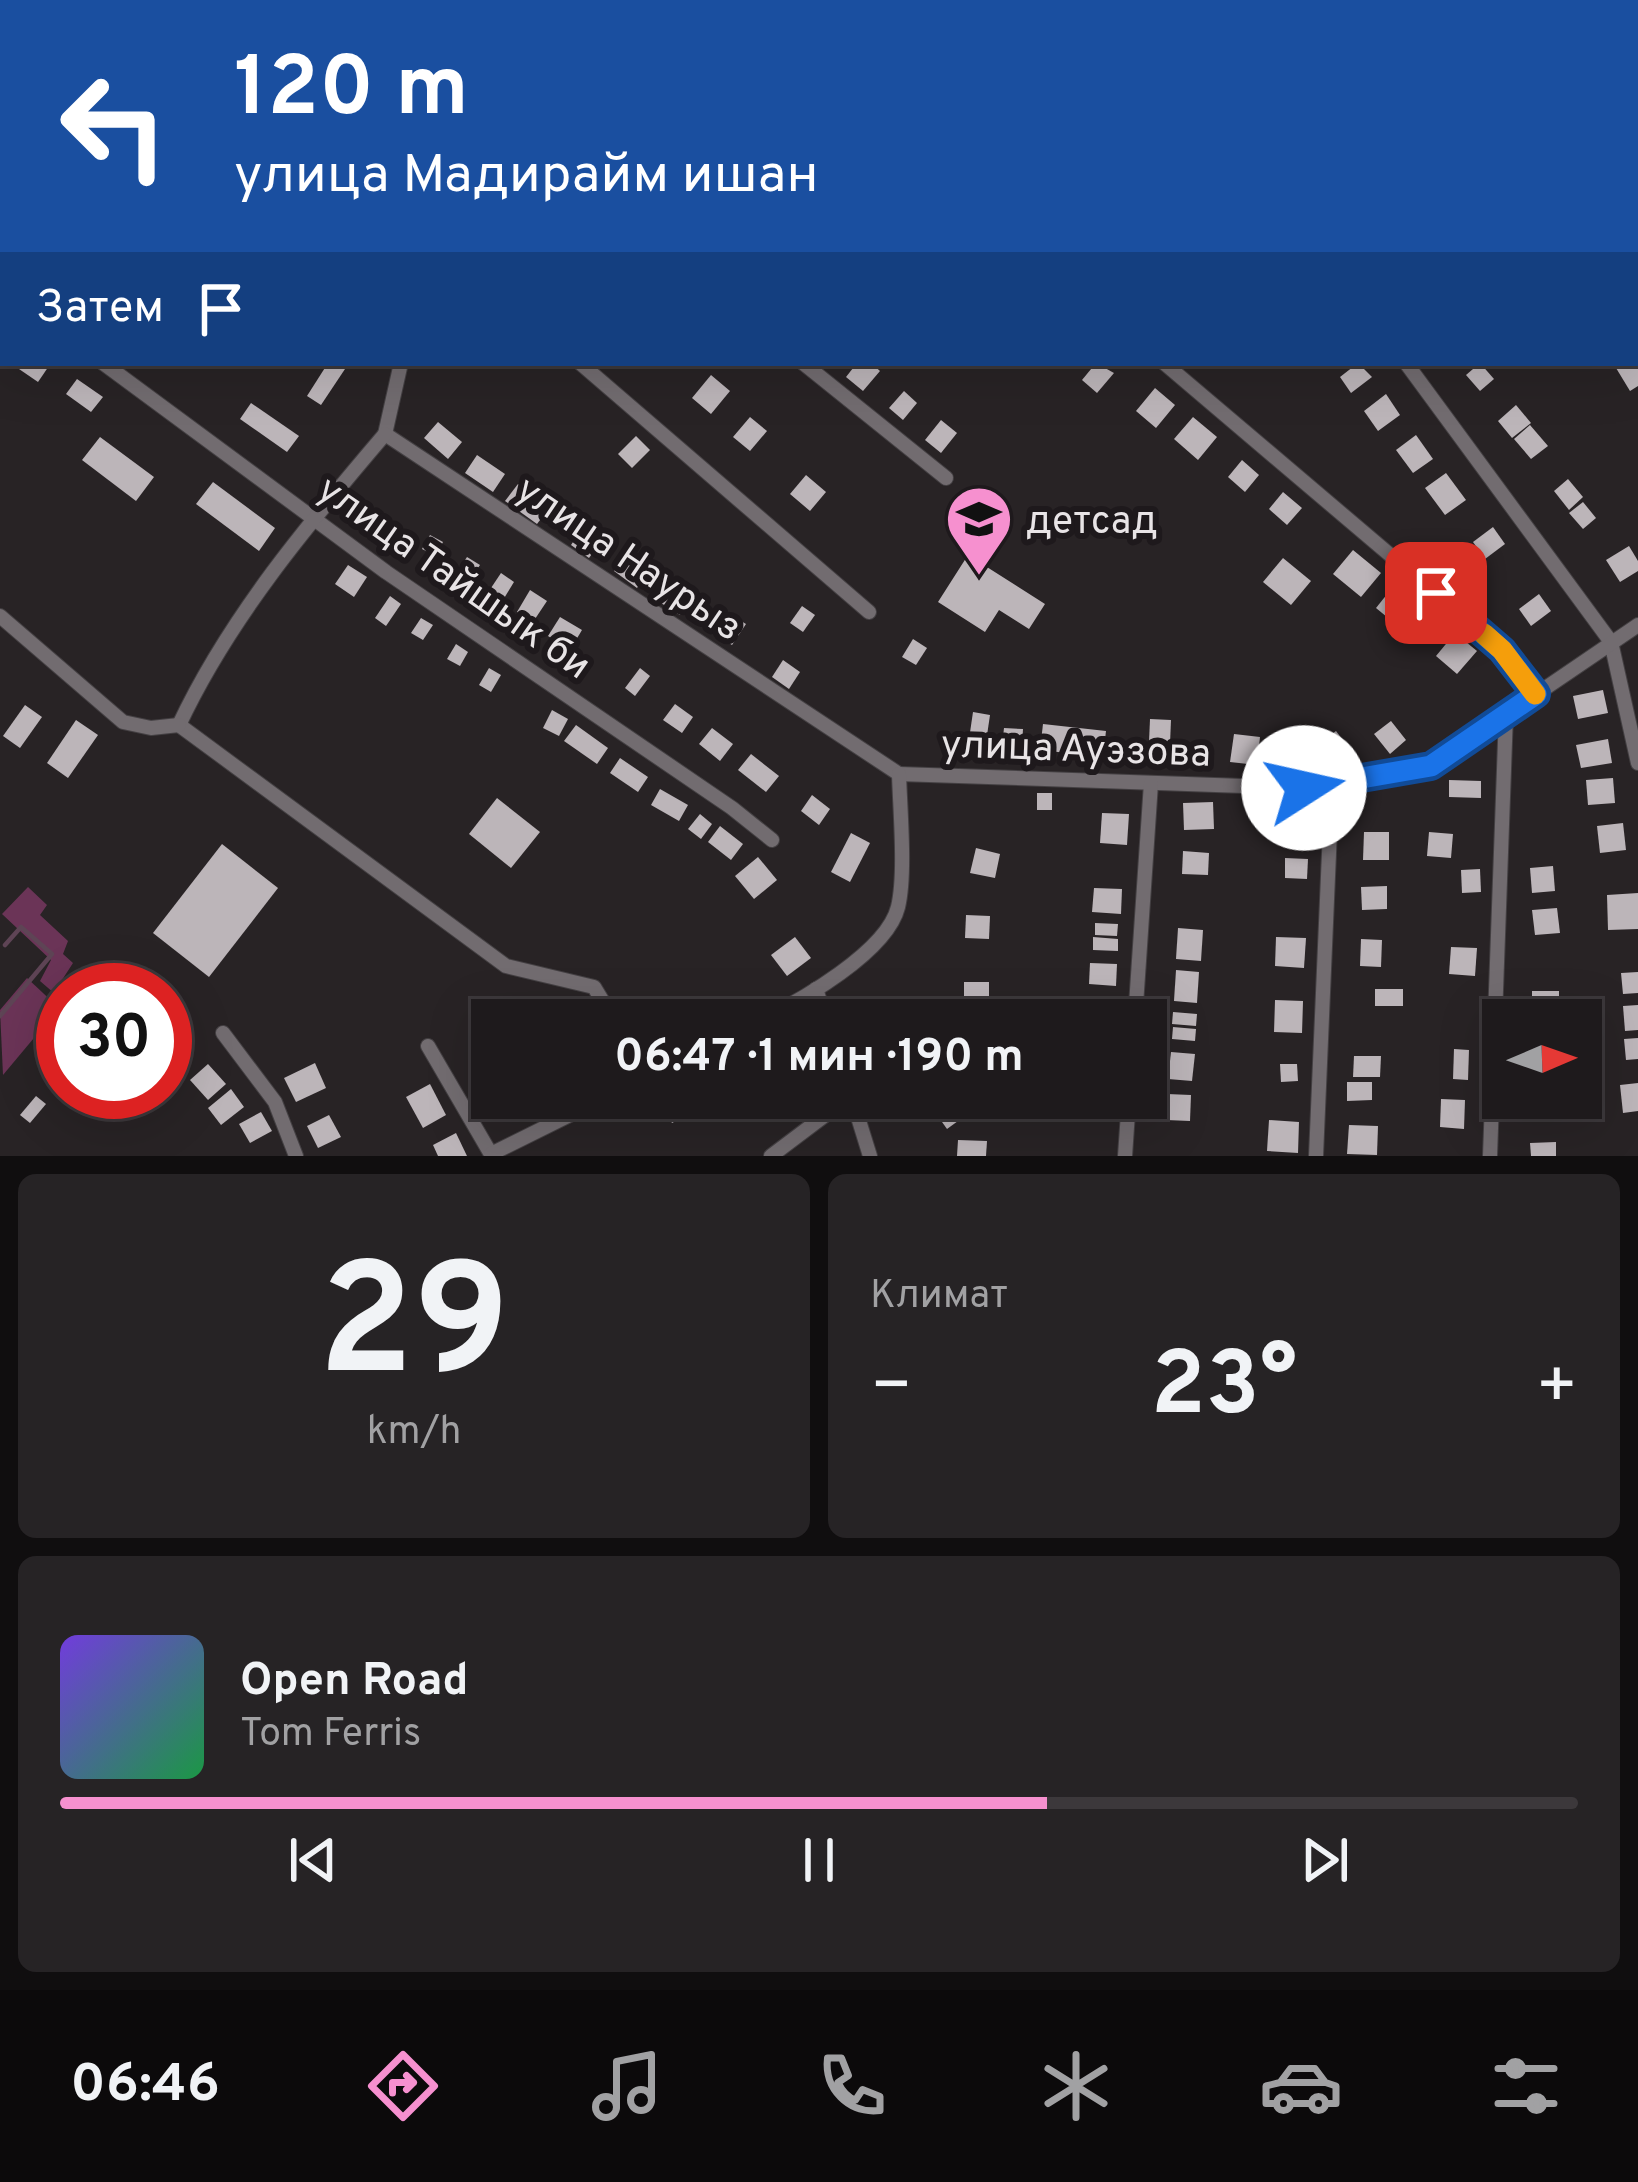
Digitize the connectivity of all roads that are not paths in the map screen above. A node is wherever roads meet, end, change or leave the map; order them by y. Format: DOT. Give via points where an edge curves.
graph roads {
  1 [pos="107,366"];
  2 [pos="400,366"];
  3 [pos="583,366"];
  4 [pos="806,366"];
  5 [pos="1167,366"];
  6 [pos="1187,366"];
  7 [pos="1408,366"];
  8 [pos="1179,376"];
  9 [pos="385,434"];
  10 [pos="946,478"];
  11 [pos="314,518"];
  12 [pos="869,611"];
  13 [pos="0,616"];
  14 [pos="1638,625"];
  15 [pos="1611,642"];
  16 [pos="1536,694"];
  17 [pos="1506,714"];
  18 [pos="179,725"];
  19 [pos="1638,763"];
  20 [pos="898,774"];
  21 [pos="1150,783"];
  22 [pos="1332,783"];
  23 [pos="772,840"];
  24 [pos="816,989"];
  25 [pos="601,999"];
  26 [pos="798,999"];
  27 [pos="819,999"];
  28 [pos="1136,999"];
  29 [pos="223,1033"];
  30 [pos="428,1046"];
  31 [pos="563,1119"];
  32 [pos="821,1119"];
  33 [pos="857,1119"];
  34 [pos="1128,1119"];
  35 [pos="492,1155"];
  36 [pos="296,1156"];
  37 [pos="771,1156"];
  38 [pos="870,1156"];
  39 [pos="1125,1156"];
  40 [pos="1316,1156"];
  41 [pos="1490,1156"];
  1 -- 11 [label="street, улица Тайшык би"];
  2 -- 9 [label="street"];
  3 -- 12 [label="street"];
  4 -- 10 [label="street"];
  5 -- 8 [label="street"];
  6 -- 8 [label="street"];
  7 -- 15 [label="street"];
  8 -- 16 [label="street" via="1502,650"];
  9 -- 11 [label="street"];
  9 -- 20 [label="street, улица Наурыз"];
  11 -- 18 [label="street" via="201,679"];
  11 -- 23 [label="street, улица Тайшык би"];
  13 -- 18 [label="street" via="123,722"];
  14 -- 15 [label="street, улица Ауэзова"];
  15 -- 16 [label="street, улица Ауэзова"];
  15 -- 19 [label="street"];
  16 -- 17 [label="street, улица Ауэзова"];
  17 -- 22 [label="street, улица Ауэзова" via="1431,766"];
  17 -- 41 [label="street"];
  18 -- 25 [label="street" via="506,966 594,987"];
  20 -- 21 [label="street, улица Ауэзова"];
  20 -- 24 [label="street" via="898,910 863,956"];
  21 -- 22 [label="street, улица Ауэзова"];
  21 -- 28 [label="street"];
  22 -- 40 [label="street"];
  24 -- 26 [label="street"];
  24 -- 27 [label="street"];
  29 -- 36 [label="street" via="275,1102"];
  30 -- 35 [label="street"];
  31 -- 35 [label="street"];
  32 -- 37 [label="street"];
  33 -- 38 [label="street"];
  34 -- 39 [label="street"];
}
